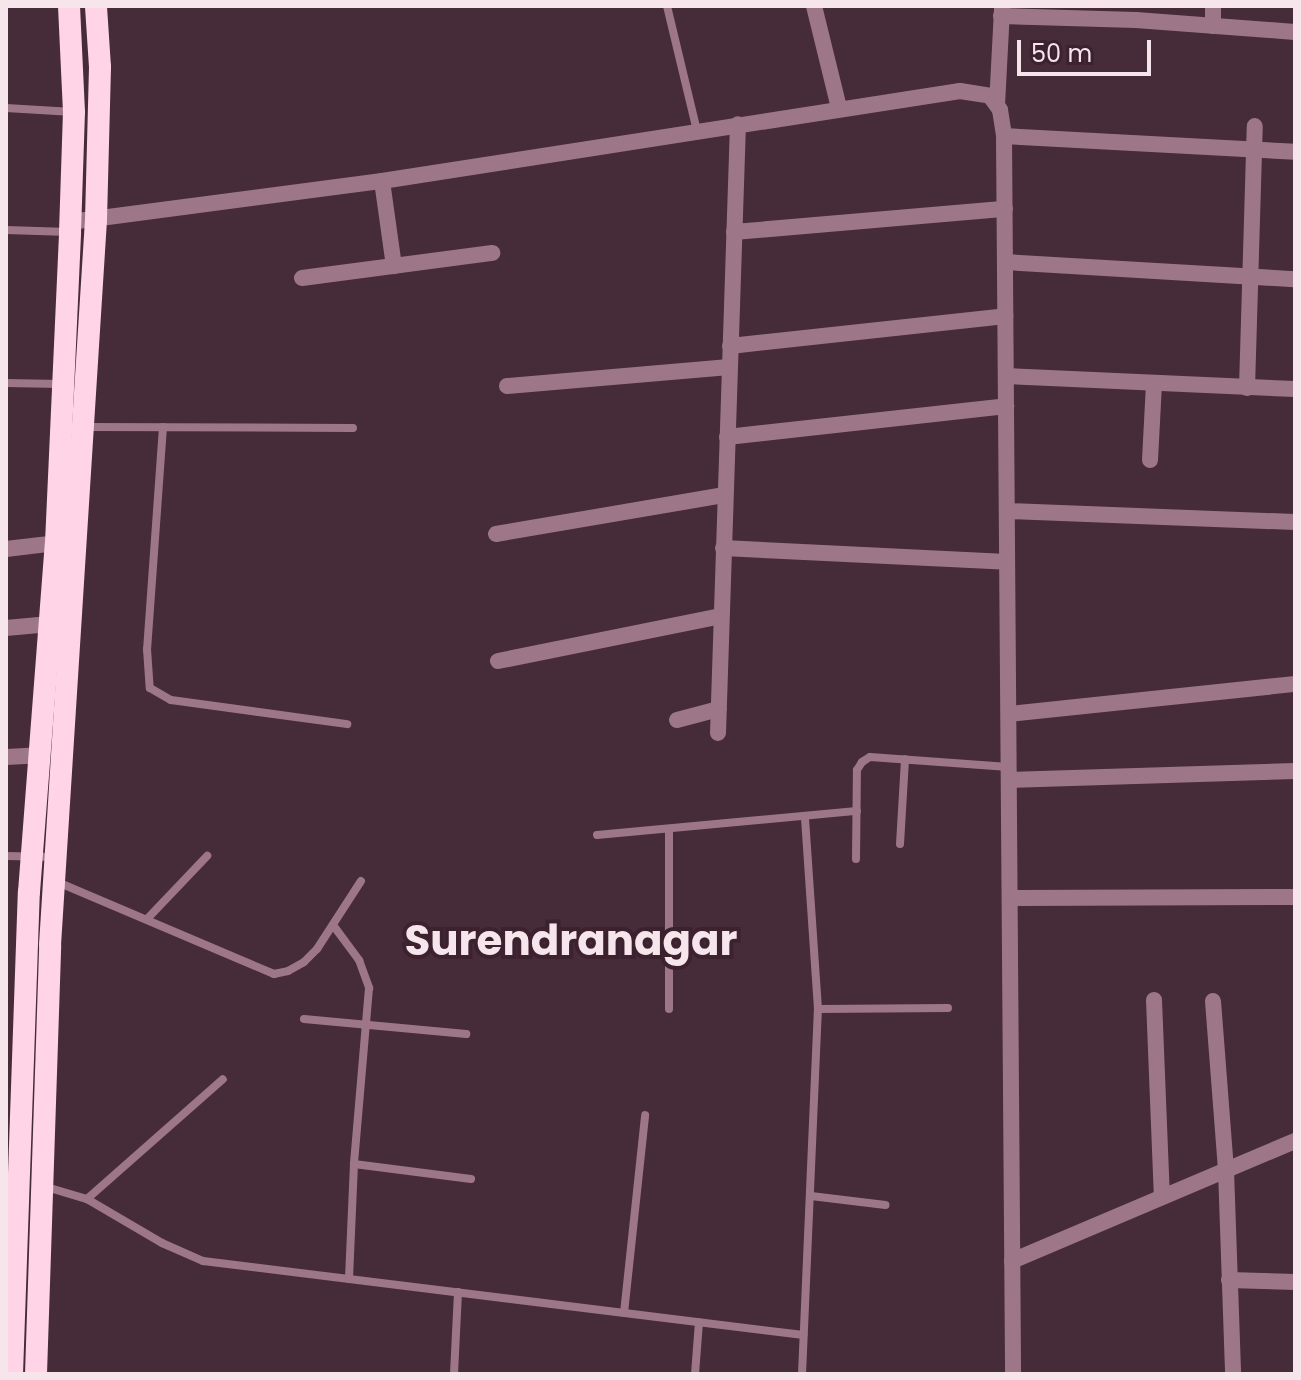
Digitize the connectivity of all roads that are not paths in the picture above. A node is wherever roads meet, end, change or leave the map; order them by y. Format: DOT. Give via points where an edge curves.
graph roads {
  1 [pos="69,6"];
  2 [pos="96,6"];
  3 [pos="667,6"];
  4 [pos="814,6"];
  5 [pos="1213,6"];
  6 [pos="1002,11"];
  7 [pos="1213,26"];
  8 [pos="1295,32"];
  9 [pos="997,105"];
  10 [pos="6,108"];
  11 [pos="839,108"];
  12 [pos="74,112"];
  13 [pos="738,124"];
  14 [pos="1255,126"];
  15 [pos="697,131"];
  16 [pos="1004,136"];
  17 [pos="1251,149"];
  18 [pos="1295,152"];
  19 [pos="382,181"];
  20 [pos="1005,209"];
  21 [pos="96,220"];
  22 [pos="70,227"];
  23 [pos="6,230"];
  24 [pos="734,232"];
  25 [pos="492,253"];
  26 [pos="1005,262"];
  27 [pos="394,266"];
  28 [pos="1249,276"];
  29 [pos="302,278"];
  30 [pos="1295,279"];
  31 [pos="1005,316"];
  32 [pos="730,346"];
  33 [pos="729,367"];
  34 [pos="1006,376"];
  35 [pos="6,383"];
  36 [pos="63,384"];
  37 [pos="1154,384"];
  38 [pos="507,386"];
  39 [pos="1247,388"];
  40 [pos="1295,389"];
  41 [pos="1006,406"];
  42 [pos="84,427"];
  43 [pos="163,427"];
  44 [pos="353,428"];
  45 [pos="727,437"];
  46 [pos="1150,460"];
  47 [pos="725,495"];
  48 [pos="1007,511"];
  49 [pos="1295,522"];
  50 [pos="496,534"];
  51 [pos="56,543"];
  52 [pos="723,548"];
  53 [pos="6,549"];
  54 [pos="1007,562"];
  55 [pos="721,616"];
  56 [pos="50,624"];
  57 [pos="6,628"];
  58 [pos="498,661"];
  59 [pos="1295,684"];
  60 [pos="719,709"];
  61 [pos="1009,714"];
  62 [pos="677,720"];
  63 [pos="347,724"];
  64 [pos="718,733"];
  65 [pos="39,755"];
  66 [pos="6,757"];
  67 [pos="905,759"];
  68 [pos="1295,771"];
  69 [pos="1009,774"];
  70 [pos="857,811"];
  71 [pos="805,816"];
  72 [pos="669,829"];
  73 [pos="597,835"];
  74 [pos="900,844"];
  75 [pos="32,854"];
  76 [pos="6,856"];
  77 [pos="207,856"];
  78 [pos="56,857"];
  79 [pos="856,859"];
  80 [pos="54,881"];
  81 [pos="361,881"];
  82 [pos="1295,897"];
  83 [pos="1010,898"];
  84 [pos="148,918"];
  85 [pos="333,925"];
  86 [pos="1154,1000"];
  87 [pos="1213,1001"];
  88 [pos="948,1008"];
  89 [pos="669,1009"];
  90 [pos="818,1009"];
  91 [pos="304,1019"];
  92 [pos="366,1025"];
  93 [pos="466,1034"];
  94 [pos="223,1079"];
  95 [pos="13,1080"];
  96 [pos="645,1115"];
  97 [pos="1295,1141"];
  98 [pos="354,1164"];
  99 [pos="1226,1170"];
  100 [pos="471,1179"];
  101 [pos="43,1186"];
  102 [pos="811,1196"];
  103 [pos="1162,1197"];
  104 [pos="87,1199"];
  105 [pos="885,1205"];
  106 [pos="1012,1261"];
  107 [pos="349,1279"];
  108 [pos="1229,1280"];
  109 [pos="1295,1282"];
  110 [pos="458,1292"];
  111 [pos="624,1313"];
  112 [pos="699,1322"];
  113 [pos="803,1335"];
  114 [pos="12,1374"];
  115 [pos="36,1374"];
  116 [pos="454,1374"];
  117 [pos="695,1374"];
  118 [pos="802,1374"];
  119 [pos="1013,1374"];
  120 [pos="1233,1374"];
  1 -- 12 [label="highway"];
  2 -- 21 [label="highway"];
  3 -- 15 [label="lane"];
  4 -- 11 [label="street"];
  5 -- 7 [label="street"];
  6 -- 7 [label="street"];
  6 -- 9 [label="street"];
  7 -- 8 [label="street"];
  9 -- 11 [label="street" via="990,96 960,91"];
  9 -- 16 [label="street"];
  10 -- 12 [label="lane"];
  11 -- 13 [label="street"];
  12 -- 22 [label="highway"];
  13 -- 15 [label="street"];
  13 -- 24 [label="street"];
  14 -- 17 [label="street"];
  15 -- 19 [label="street"];
  16 -- 17 [label="street"];
  16 -- 20 [label="street"];
  17 -- 18 [label="street"];
  17 -- 28 [label="street"];
  19 -- 21 [label="street"];
  19 -- 27 [label="street"];
  20 -- 24 [label="street"];
  20 -- 26 [label="street"];
  21 -- 22 [label="street"];
  21 -- 42 [label="highway"];
  22 -- 23 [label="lane"];
  22 -- 36 [label="highway"];
  24 -- 32 [label="street"];
  25 -- 27 [label="street"];
  26 -- 28 [label="street"];
  26 -- 31 [label="street"];
  27 -- 29 [label="street"];
  28 -- 30 [label="street"];
  28 -- 39 [label="street"];
  31 -- 32 [label="street"];
  31 -- 34 [label="street"];
  32 -- 33 [label="street"];
  33 -- 38 [label="street"];
  33 -- 45 [label="street"];
  34 -- 37 [label="street"];
  34 -- 41 [label="street"];
  35 -- 36 [label="lane"];
  36 -- 51 [label="highway"];
  37 -- 39 [label="street"];
  37 -- 46 [label="street"];
  39 -- 40 [label="street"];
  41 -- 45 [label="street"];
  41 -- 48 [label="street"];
  42 -- 43 [label="lane"];
  42 -- 78 [label="highway"];
  43 -- 44 [label="lane"];
  43 -- 63 [label="lane" via="147,649 150,688 171,700"];
  45 -- 47 [label="street"];
  47 -- 50 [label="street"];
  47 -- 52 [label="street"];
  48 -- 49 [label="street"];
  48 -- 54 [label="street"];
  51 -- 53 [label="street"];
  51 -- 56 [label="highway"];
  52 -- 54 [label="street"];
  52 -- 55 [label="street"];
  54 -- 61 [label="street"];
  55 -- 58 [label="street"];
  55 -- 60 [label="street"];
  56 -- 57 [label="street"];
  56 -- 65 [label="highway"];
  59 -- 61 [label="street"];
  60 -- 62 [label="street"];
  60 -- 64 [label="street"];
  61 -- 69 [label="street"];
  65 -- 66 [label="street"];
  65 -- 75 [label="highway"];
  67 -- 69 [label="lane"];
  67 -- 70 [label="lane" via="870,757 862,762 857,770"];
  67 -- 74 [label="lane"];
  68 -- 69 [label="street"];
  69 -- 83 [label="street"];
  70 -- 71 [label="lane"];
  70 -- 79 [label="lane"];
  71 -- 72 [label="lane"];
  71 -- 90 [label="lane"];
  72 -- 73 [label="lane"];
  72 -- 89 [label="lane"];
  75 -- 76 [label="lane"];
  75 -- 78 [label="lane"];
  75 -- 95 [label="highway"];
  77 -- 84 [label="lane"];
  78 -- 80 [label="highway"];
  80 -- 84 [label="lane"];
  80 -- 101 [label="highway"];
  81 -- 85 [label="lane"];
  82 -- 83 [label="street"];
  83 -- 106 [label="street"];
  84 -- 85 [label="lane" via="274,974 304,962"];
  85 -- 92 [label="lane" via="365,971"];
  86 -- 103 [label="street"];
  87 -- 99 [label="street"];
  88 -- 90 [label="lane"];
  90 -- 102 [label="lane"];
  91 -- 92 [label="lane"];
  92 -- 93 [label="lane"];
  92 -- 98 [label="lane"];
  94 -- 104 [label="lane"];
  95 -- 114 [label="highway"];
  96 -- 111 [label="lane"];
  97 -- 99 [label="street"];
  98 -- 100 [label="lane"];
  98 -- 107 [label="lane"];
  99 -- 103 [label="street"];
  99 -- 108 [label="street"];
  101 -- 104 [label="lane"];
  101 -- 115 [label="highway"];
  102 -- 105 [label="lane"];
  102 -- 113 [label="lane"];
  103 -- 106 [label="street"];
  104 -- 107 [label="lane" via="203,1261"];
  106 -- 119 [label="street"];
  107 -- 110 [label="lane"];
  108 -- 109 [label="street"];
  108 -- 120 [label="street"];
  110 -- 111 [label="lane"];
  110 -- 116 [label="lane"];
  111 -- 112 [label="lane"];
  112 -- 113 [label="lane"];
  112 -- 117 [label="lane"];
  113 -- 118 [label="lane"];
}
